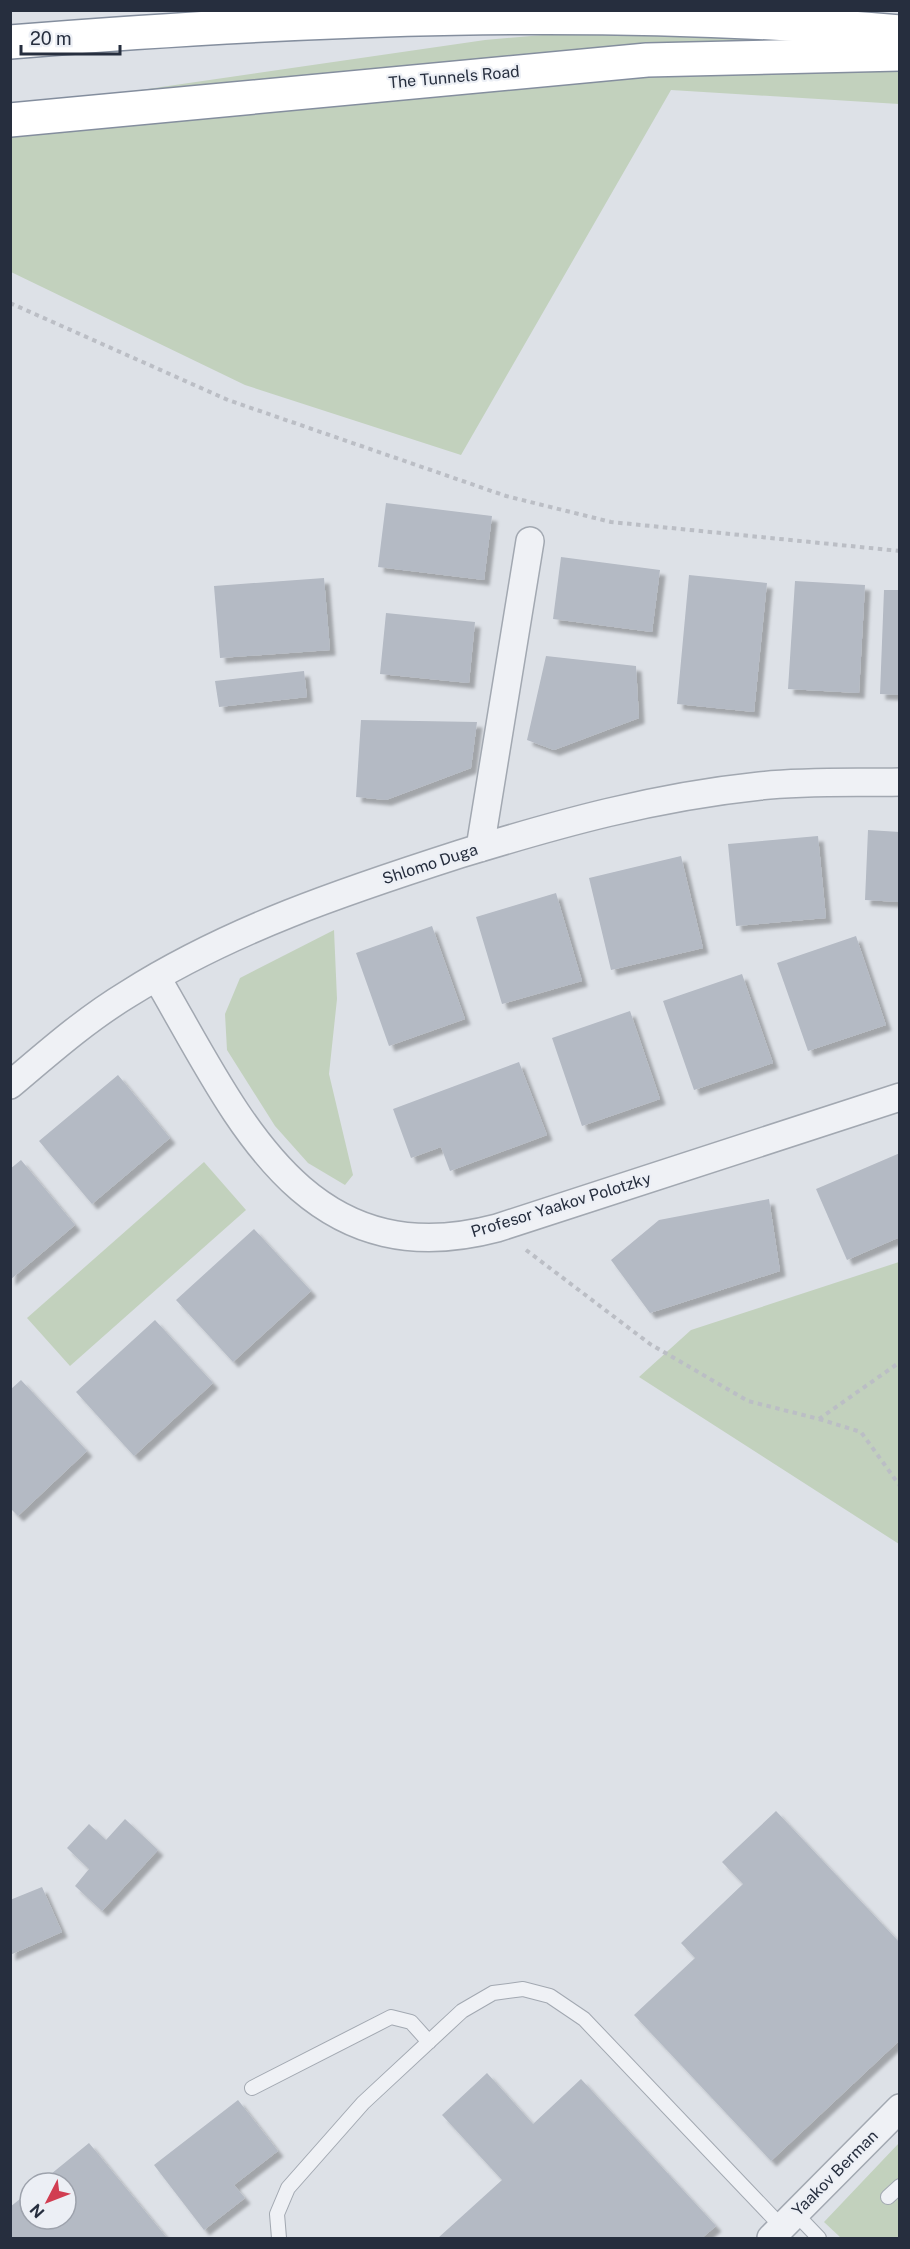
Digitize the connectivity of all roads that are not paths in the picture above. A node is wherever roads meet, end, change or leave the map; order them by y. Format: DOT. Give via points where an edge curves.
graph roads {
  1 [pos="900,33"];
  2 [pos="10,42"];
  3 [pos="900,54"];
  4 [pos="10,120"];
  5 [pos="530,541"];
  6 [pos="900,782"];
  7 [pos="480,848"];
  8 [pos="157,978"];
  9 [pos="10,1086"];
  10 [pos="900,1096"];
  11 [pos="429,2042"];
  12 [pos="252,2088"];
  13 [pos="900,2108"];
  14 [pos="900,2186"];
  15 [pos="888,2197"];
  16 [pos="783,2226"];
  17 [pos="279,2238"];
  18 [pos="819,2238"];
  1 -- 2 [label="highway" via="633,16 427,17"];
  3 -- 4 [label="highway, The Tunnels Road" via="647,60"];
  5 -- 7 [label="street"];
  6 -- 7 [label="street, Shlomo Duga" via="761,786 650,801 553,824"];
  7 -- 8 [label="street, Shlomo Duga" via="319,900 238,935"];
  8 -- 9 [label="street, Shlomo Duga" via="83,1024"];
  8 -- 10 [label="street, Profesor Yaakov Polotzky" via="233,1109 287,1176 322,1208 385,1233 428,1239 497,1228"];
  11 -- 12 [label="lane" via="411,2022 391,2018"];
  11 -- 16 [label="lane" via="462,2011 493,1993 523,1989 550,1996 584,2019 608,2042"];
  11 -- 17 [label="lane" via="363,2103 288,2188 277,2214"];
  13 -- 16 [label="street, Yaakov Berman"];
  14 -- 15 [label="lane"];
  16 -- 18 [label="lane"];
}
